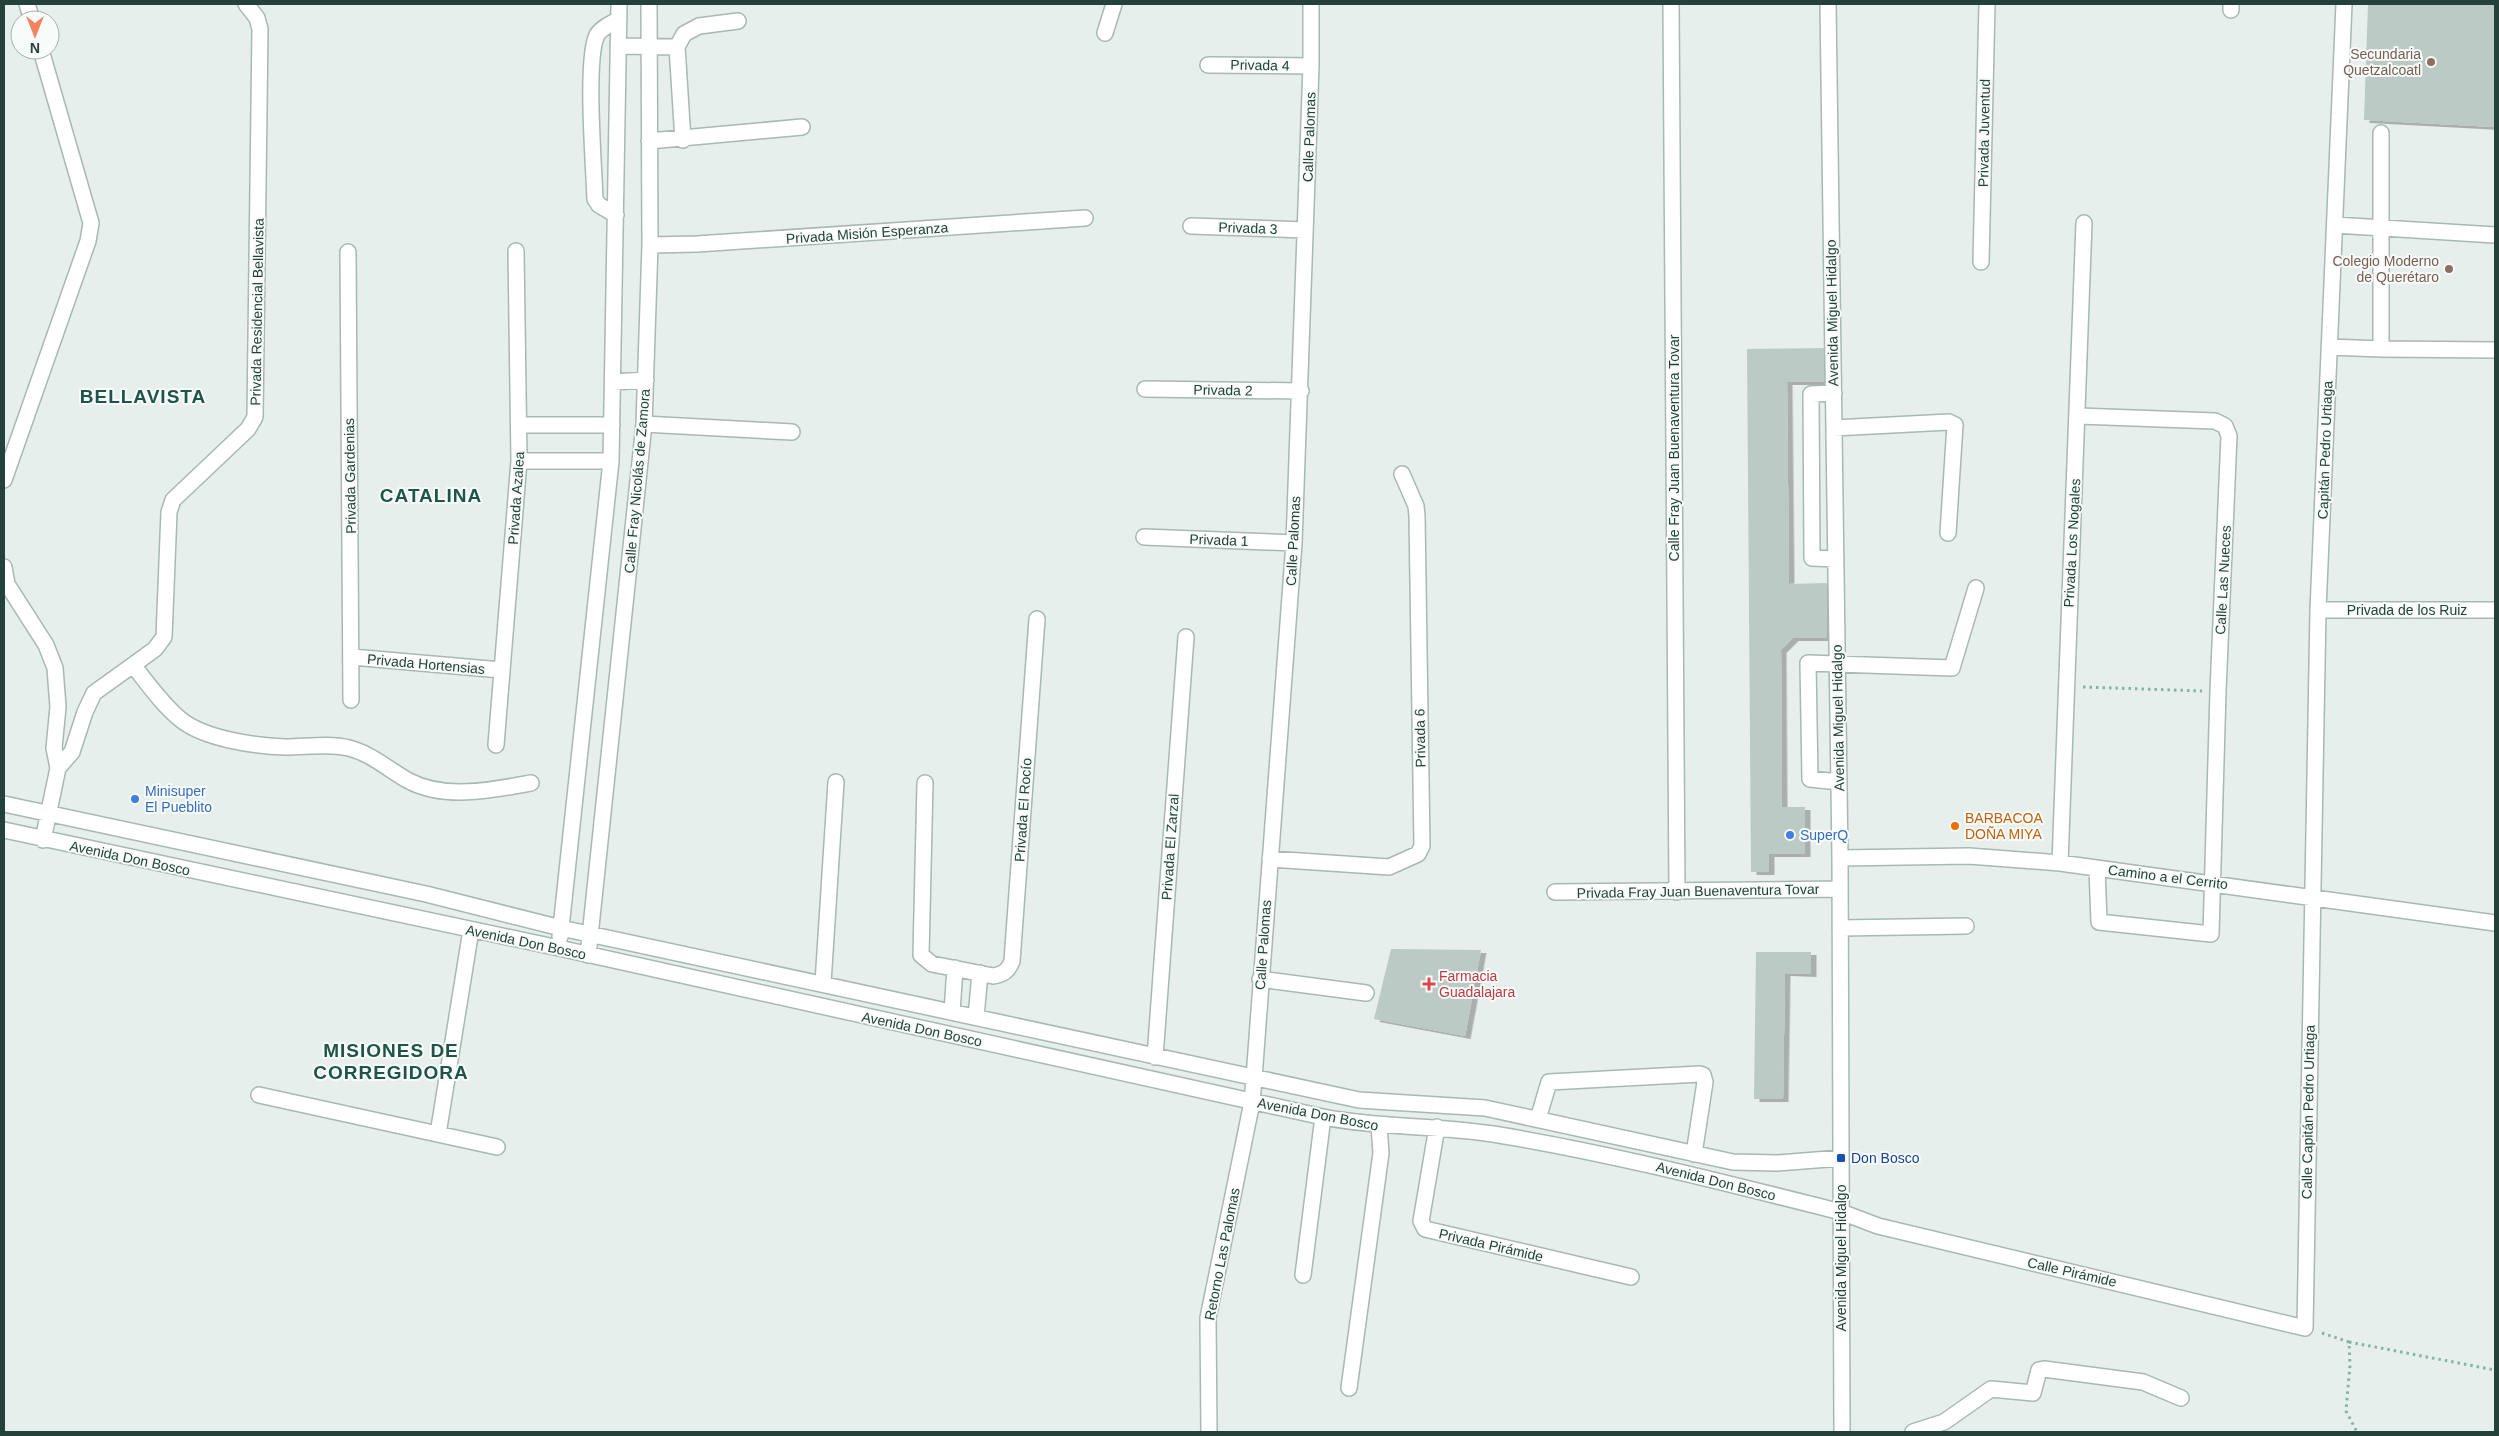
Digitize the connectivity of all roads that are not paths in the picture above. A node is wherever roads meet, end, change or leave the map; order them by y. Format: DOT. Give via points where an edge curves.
graph roads {
  1 [pos="246,4"];
  2 [pos="619,4"];
  3 [pos="649,4"];
  4 [pos="1114,4"];
  5 [pos="1311,4"];
  6 [pos="1671,4"];
  7 [pos="1828,4"];
  8 [pos="1987,4"];
  9 [pos="2344,4"];
  10 [pos="619,19"];
  11 [pos="738,21"];
  12 [pos="1105,33"];
  13 [pos="618,46"];
  14 [pos="648,46"];
  15 [pos="677,47"];
  16 [pos="44,60"];
  17 [pos="1208,65"];
  18 [pos="1311,66"];
  19 [pos="802,127"];
  20 [pos="2381,133"];
  21 [pos="683,140"];
  22 [pos="650,141"];
  23 [pos="616,215"];
  24 [pos="1085,218"];
  25 [pos="2084,223"];
  26 [pos="2335,225"];
  27 [pos="1191,226"];
  28 [pos="2382,227"];
  29 [pos="1305,230"];
  30 [pos="2495,235"];
  31 [pos="650,245"];
  32 [pos="516,251"];
  33 [pos="348,252"];
  34 [pos="1981,262"];
  35 [pos="2330,347"];
  36 [pos="2381,349"];
  37 [pos="2495,350"];
  38 [pos="646,380"];
  39 [pos="613,382"];
  40 [pos="1145,389"];
  41 [pos="1301,391"];
  42 [pos="1834,393"];
  43 [pos="2079,416"];
  44 [pos="644,424"];
  45 [pos="520,425"];
  46 [pos="612,425"];
  47 [pos="1834,428"];
  48 [pos="792,432"];
  49 [pos="519,460"];
  50 [pos="612,461"];
  51 [pos="1402,474"];
  52 [pos="4,480"];
  53 [pos="1948,533"];
  54 [pos="1144,537"];
  55 [pos="1294,543"];
  56 [pos="1836,559"];
  57 [pos="4,567"];
  58 [pos="1976,588"];
  59 [pos="2318,610"];
  60 [pos="2495,610"];
  61 [pos="1037,619"];
  62 [pos="1186,637"];
  63 [pos="352,657"];
  64 [pos="133,665"];
  65 [pos="1837,665"];
  66 [pos="501,670"];
  67 [pos="351,700"];
  68 [pos="496,745"];
  69 [pos="58,768"];
  70 [pos="836,782"];
  71 [pos="1839,782"];
  72 [pos="531,783"];
  73 [pos="925,784"];
  74 [pos="4,804"];
  75 [pos="48,814"];
  76 [pos="4,830"];
  77 [pos="43,840"];
  78 [pos="1840,858"];
  79 [pos="1270,859"];
  80 [pos="2060,863"];
  81 [pos="2096,868"];
  82 [pos="2212,883"];
  83 [pos="1840,890"];
  84 [pos="1555,892"];
  85 [pos="1677,892"];
  86 [pos="2312,897"];
  87 [pos="2495,922"];
  88 [pos="1966,926"];
  89 [pos="561,928"];
  90 [pos="1840,928"];
  91 [pos="471,930"];
  92 [pos="588,932"];
  93 [pos="559,948"];
  94 [pos="588,955"];
  95 [pos="955,968"];
  96 [pos="980,973"];
  97 [pos="1260,979"];
  98 [pos="824,983"];
  99 [pos="1366,993"];
  100 [pos="952,1012"];
  101 [pos="976,1017"];
  102 [pos="1155,1057"];
  103 [pos="1254,1078"];
  104 [pos="259,1095"];
  105 [pos="1252,1102"];
  106 [pos="1323,1117"];
  107 [pos="1538,1119"];
  108 [pos="1379,1126"];
  109 [pos="1436,1127"];
  110 [pos="438,1134"];
  111 [pos="497,1147"];
  112 [pos="1694,1154"];
  113 [pos="1841,1158"];
  114 [pos="1841,1212"];
  115 [pos="1303,1275"];
  116 [pos="1631,1277"];
  117 [pos="2304,1328"];
  118 [pos="1349,1388"];
  119 [pos="2181,1398"];
  120 [pos="1209,1432"];
  121 [pos="1842,1432"];
  122 [pos="1913,1432"];
  1 -- 64 [label="street, Privada Residencial Bellavista" via="257,18 260,29 255,417 248,429 173,500 169,512 164,637 155,649"];
  2 -- 10 [label="street, Calle Fray Nicolás de Zamora"];
  3 -- 14 [label="street, Calle Fray Nicolás de Zamora"];
  4 -- 12 [label="street"];
  5 -- 18 [label="street, Calle Palomas"];
  6 -- 85 [label="street, Calle Fray Juan Buenaventura Tovar"];
  7 -- 42 [label="street, Avenida Miguel Hidalgo"];
  8 -- 34 [label="street, Privada Juventud"];
  9 -- 26 [label="street, Capitán Pedro Urtiaga"];
  10 -- 13 [label="street, Calle Fray Nicolás de Zamora"];
  10 -- 23 [label="street" via="598,32 594,44 592,101 594,199"];
  11 -- 15 [label="street" via="699,26 684,34"];
  13 -- 14 [label="street"];
  13 -- 23 [label="street, Calle Fray Nicolás de Zamora"];
  14 -- 15 [label="street"];
  14 -- 22 [label="street, Calle Fray Nicolás de Zamora"];
  15 -- 21 [label="street"];
  16 -- 52 [label="street" via="91,223 88,241"];
  17 -- 18 [label="street, Privada 4"];
  18 -- 29 [label="street, Calle Palomas"];
  19 -- 21 [label="street"];
  20 -- 28 [label="street"];
  21 -- 22 [label="street"];
  22 -- 31 [label="street, Calle Fray Nicolás de Zamora"];
  23 -- 39 [label="street, Calle Fray Nicolás de Zamora"];
  24 -- 31 [label="street, Privada Misión Esperanza"];
  25 -- 43 [label="street, Privada Los Nogales"];
  26 -- 28 [label="street"];
  26 -- 35 [label="street, Capitán Pedro Urtiaga"];
  27 -- 29 [label="street, Privada 3"];
  28 -- 30 [label="street"];
  28 -- 36 [label="street"];
  29 -- 41 [label="street, Calle Palomas"];
  31 -- 38 [label="street, Calle Fray Nicolás de Zamora"];
  32 -- 45 [label="street, Privada Azalea"];
  33 -- 63 [label="street, Privada Gardenias"];
  35 -- 36 [label="street"];
  35 -- 59 [label="street, Capitán Pedro Urtiaga"];
  36 -- 37 [label="street"];
  38 -- 39 [label="street"];
  38 -- 44 [label="street, Calle Fray Nicolás de Zamora"];
  39 -- 46 [label="street, Calle Fray Nicolás de Zamora"];
  40 -- 41 [label="street, Privada 2"];
  41 -- 55 [label="street, Calle Palomas"];
  42 -- 47 [label="street, Avenida Miguel Hidalgo"];
  42 -- 56 [label="street" via="1811,394 1812,558"];
  43 -- 80 [label="street, Privada Los Nogales"];
  43 -- 82 [label="street, Calle Las Nueces" via="2215,421 2221,422 2228,431"];
  44 -- 48 [label="street"];
  44 -- 92 [label="street, Calle Fray Nicolás de Zamora"];
  45 -- 46 [label="street"];
  45 -- 49 [label="street, Privada Azalea"];
  46 -- 50 [label="street, Calle Fray Nicolás de Zamora"];
  47 -- 53 [label="street" via="1949,422 1955,425"];
  47 -- 56 [label="street, Avenida Miguel Hidalgo"];
  49 -- 50 [label="street"];
  49 -- 66 [label="street, Privada Azalea"];
  50 -- 89 [label="street, Calle Fray Nicolás de Zamora"];
  51 -- 79 [label="street, Privada 6" via="1417,516 1422,846 1418,854 1389,867"];
  54 -- 55 [label="street, Privada 1"];
  55 -- 79 [label="street, Calle Palomas"];
  56 -- 65 [label="street, Avenida Miguel Hidalgo"];
  57 -- 69 [label="street, Privada Residencial Bellavista" via="8,584 46,645 55,668 58,708 54,748"];
  58 -- 65 [label="street" via="1952,668"];
  59 -- 60 [label="street, Privada de los Ruiz"];
  59 -- 86 [label="street, Capitán Pedro Urtiaga"];
  61 -- 96 [label="street, Privada El Rocío" via="1012,961 1002,975"];
  62 -- 102 [label="street, Privada El Zarzal"];
  63 -- 66 [label="street, Privada Hortensias"];
  63 -- 67 [label="street, Privada Gardenias"];
  64 -- 69 [label="street, Privada Residencial Bellavista" via="94,693 72,752"];
  64 -- 72 [label="street" via="182,721 223,738 279,747 349,748 430,789 477,791"];
  65 -- 71 [label="street, Avenida Miguel Hidalgo"];
  65 -- 71 [label="street" via="1808,663 1810,779"];
  66 -- 68 [label="street, Privada Azalea"];
  69 -- 75 [label="street, Privada Residencial Bellavista"];
  70 -- 98 [label="street"];
  71 -- 78 [label="street, Avenida Miguel Hidalgo"];
  73 -- 95 [label="street, Privada El Rocío" via="919,948 925,961"];
  74 -- 75 [label="street, Avenida Don Bosco"];
  75 -- 77 [label="street, Privada Residencial Bellavista"];
  75 -- 89 [label="street, Avenida Don Bosco" via="426,894"];
  76 -- 77 [label="street, Avenida Don Bosco"];
  77 -- 91 [label="street, Avenida Don Bosco"];
  78 -- 80 [label="street, Camino a el Cerrito" via="1969,856"];
  78 -- 83 [label="street, Avenida Miguel Hidalgo"];
  79 -- 97 [label="street, Calle Palomas"];
  80 -- 81 [label="street, Camino a el Cerrito"];
  81 -- 82 [label="street, Camino a el Cerrito"];
  81 -- 82 [label="street, Calle Las Nueces" via="2099,922 2211,934"];
  82 -- 86 [label="street, Camino a el Cerrito"];
  83 -- 85 [label="street, Privada Fray Juan Buenaventura Tovar"];
  83 -- 90 [label="street, Avenida Miguel Hidalgo"];
  84 -- 85 [label="street, Privada Fray Juan Buenaventura Tovar"];
  86 -- 87 [label="street, Camino a el Cerrito"];
  86 -- 117 [label="street, Calle Capitán Pedro Urtiaga"];
  88 -- 90 [label="street"];
  89 -- 92 [label="street, Avenida Don Bosco"];
  89 -- 93 [label="street, Calle Fray Nicolás de Zamora"];
  90 -- 113 [label="street, Avenida Miguel Hidalgo"];
  91 -- 93 [label="street, Avenida Don Bosco"];
  91 -- 110 [label="street"];
  92 -- 94 [label="street, Calle Fray Nicolás de Zamora"];
  92 -- 98 [label="street, Avenida Don Bosco"];
  93 -- 94 [label="street, Avenida Don Bosco"];
  94 -- 105 [label="street, Avenida Don Bosco"];
  95 -- 96 [label="street, Privada El Rocío"];
  95 -- 100 [label="street"];
  96 -- 101 [label="street"];
  97 -- 99 [label="street"];
  97 -- 103 [label="street, Calle Palomas"];
  98 -- 100 [label="street, Avenida Don Bosco"];
  100 -- 101 [label="street, Avenida Don Bosco"];
  101 -- 102 [label="street, Avenida Don Bosco"];
  102 -- 103 [label="street, Avenida Don Bosco"];
  103 -- 105 [label="street, Retorno Las Palomas"];
  103 -- 107 [label="street, Avenida Don Bosco" via="1359,1100 1485,1108"];
  104 -- 110 [label="street"];
  105 -- 106 [label="street, Avenida Don Bosco"];
  105 -- 120 [label="street, Retorno Las Palomas" via="1208,1318"];
  106 -- 108 [label="street, Avenida Don Bosco"];
  106 -- 115 [label="street"];
  107 -- 112 [label="street, Avenida Don Bosco"];
  107 -- 112 [label="street" via="1549,1082 1700,1074 1705,1082"];
  108 -- 109 [label="street, Avenida Don Bosco"];
  108 -- 118 [label="street" via="1381,1153"];
  109 -- 114 [label="street, Avenida Don Bosco" via="1590,1151"];
  109 -- 116 [label="street, Privada Pirámide" via="1421,1220 1425,1229"];
  110 -- 111 [label="street"];
  112 -- 113 [label="street, Avenida Don Bosco" via="1733,1162 1777,1163"];
  113 -- 114 [label="street, Avenida Miguel Hidalgo"];
  114 -- 117 [label="street, Calle Pirámide" via="1878,1226"];
  114 -- 121 [label="street, Avenida Miguel Hidalgo"];
  119 -- 122 [label="street" via="2143,1382 2044,1369 2037,1374 2033,1393 1991,1389 1944,1422"];
}
